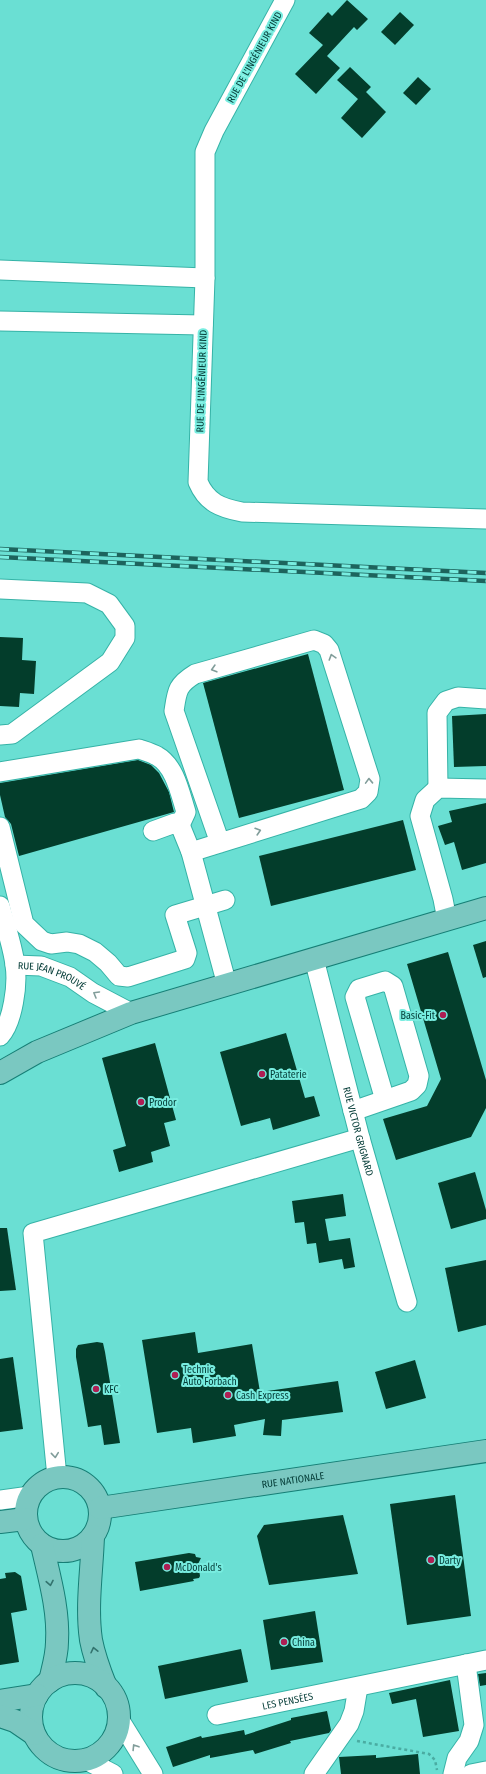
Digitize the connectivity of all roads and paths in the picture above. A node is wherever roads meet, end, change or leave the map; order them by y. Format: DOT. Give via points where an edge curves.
graph roads {
  1 [pos="286,0"];
  2 [pos="0,270"];
  3 [pos="204,278"];
  4 [pos="0,320"];
  5 [pos="203,325"];
  6 [pos="486,519"];
  7 [pos="0,589"];
  8 [pos="486,699"];
  9 [pos="0,735"];
  10 [pos="0,772"];
  11 [pos="438,788"];
  12 [pos="486,789"];
  13 [pos="0,827"];
  14 [pos="153,831"];
  15 [pos="185,838"];
  16 [pos="220,843"];
  17 [pos="7,883"];
  18 [pos="225,900"];
  19 [pos="0,906"];
  20 [pos="205,906"];
  21 [pos="486,908"];
  22 [pos="447,920"];
  23 [pos="314,959"];
  24 [pos="15,965"];
  25 [pos="227,985"];
  26 [pos="130,1013"];
  27 [pos="0,1036"];
  28 [pos="0,1073"];
  29 [pos="385,1100"];
  30 [pos="353,1111"];
  31 [pos="360,1138"];
  32 [pos="407,1302"];
  33 [pos="486,1451"];
  34 [pos="57,1477"];
  35 [pos="30,1496"];
  36 [pos="0,1500"];
  37 [pos="100,1508"];
  38 [pos="25,1519"];
  39 [pos="0,1522"];
  40 [pos="93,1536"];
  41 [pos="42,1545"];
  42 [pos="486,1660"];
  43 [pos="466,1664"];
  44 [pos="106,1687"];
  45 [pos="358,1687"];
  46 [pos="44,1688"];
  47 [pos="0,1701"];
  48 [pos="217,1715"];
  49 [pos="0,1716"];
  50 [pos="119,1719"];
  51 [pos="34,1734"];
  52 [pos="339,1738"];
  53 [pos="86,1760"];
  54 [pos="486,1772"];
  55 [pos="113,1774"];
  56 [pos="153,1774"];
  57 [pos="314,1774"];
  58 [pos="437,1774"];
  59 [pos="453,1774"];
  60 [pos="471,1774"];
  1 -- 3 [label="street, RUE DE L'INGÉNIEUR KIND" via="205,152"];
  2 -- 3 [label="street"];
  3 -- 5 [label="street, RUE DE L'INGÉNIEUR KIND"];
  4 -- 5 [label="street"];
  5 -- 6 [label="street, RUE DE L'INGÉNIEUR KIND" via="198,482 210,501 230,510 242,512"];
  7 -- 9 [label="street" via="87,593 110,604 125,626 125,638 110,662 12,734"];
  8 -- 11 [label="street" via="458,697 446,701 437,713"];
  10 -- 15 [label="street" via="139,749 158,756 169,766 186,812"];
  11 -- 12 [label="street"];
  11 -- 22 [label="street" via="425,800 420,816"];
  13 -- 17 [label="street"];
  14 -- 15 [label="street" via="175,823"];
  15 -- 16 [label="street"];
  15 -- 20 [label="street"];
  16 -- 16 [label="street, one-way" via="362,799 368,792 370,779 329,650 324,644 314,640 195,674 184,680 176,693 174,711"];
  17 -- 20 [label="street" via="24,924 32,933 51,944 79,944 95,952 119,976 124,977 185,959 187,953 175,915"];
  18 -- 20 [label="street"];
  19 -- 24 [label="street"];
  20 -- 25 [label="street"];
  21 -- 22 [label="main road"];
  22 -- 23 [label="main road"];
  23 -- 25 [label="main road"];
  23 -- 30 [label="street, RUE VICTOR GRIGNARD"];
  26 -- 24 [label="street, RUE JEAN PROUVÉ, one-way" via="70,977 41,966"];
  24 -- 27 [label="street, RUE JEAN PROUVÉ" via="14,1002 6,1030"];
  25 -- 26 [label="main road"];
  26 -- 28 [label="main road" via="37,1052"];
  29 -- 29 [label="street" via="411,1091 417,1085 419,1076 393,986 385,981 359,990 355,997"];
  29 -- 30 [label="street"];
  30 -- 31 [label="street, RUE VICTOR GRIGNARD"];
  31 -- 32 [label="street, RUE VICTOR GRIGNARD"];
  31 -- 34 [label="street, one-way" via="33,1233"];
  33 -- 37 [label="main road, RUE NATIONALE"];
  34 -- 35 [label="main road" via="42,1484"];
  34 -- 37 [label="main road" via="72,1478 85,1484 94,1494"];
  35 -- 36 [label="street"];
  35 -- 38 [label="main road"];
  37 -- 40 [label="main road" via="99,1522"];
  38 -- 39 [label="main road"];
  38 -- 41 [label="main road" via="30,1534"];
  40 -- 41 [label="main road" via="83,1546 70,1551 55,1551"];
  44 -- 40 [label="main road, one-way" via="91,1640"];
  41 -- 46 [label="main road, one-way" via="52,1592 58,1642 54,1664"];
  42 -- 43 [label="street, LES PENSÉES"];
  43 -- 45 [label="street, LES PENSÉES"];
  43 -- 59 [label="street" via="474,1725 469,1741 457,1758"];
  44 -- 46 [label="main road" via="85,1675 73,1674 61,1676"];
  44 -- 50 [label="main road" via="118,1707"];
  45 -- 48 [label="street, LES PENSÉES"];
  45 -- 52 [label="street" via="354,1711"];
  46 -- 47 [label="main road"];
  46 -- 51 [label="main road" via="32,1707 31,1721"];
  49 -- 51 [label="main road" via="15,1721"];
  50 -- 53 [label="main road" via="109,1745 99,1754"];
  56 -- 50 [label="street, one-way"];
  51 -- 53 [label="main road" via="41,1745 61,1759"];
  52 -- 57 [label="street"];
  52 -- 58 [label="path" via="429,1754 435,1760"];
  53 -- 55 [label="street"];
  54 -- 60 [label="street"];
}
